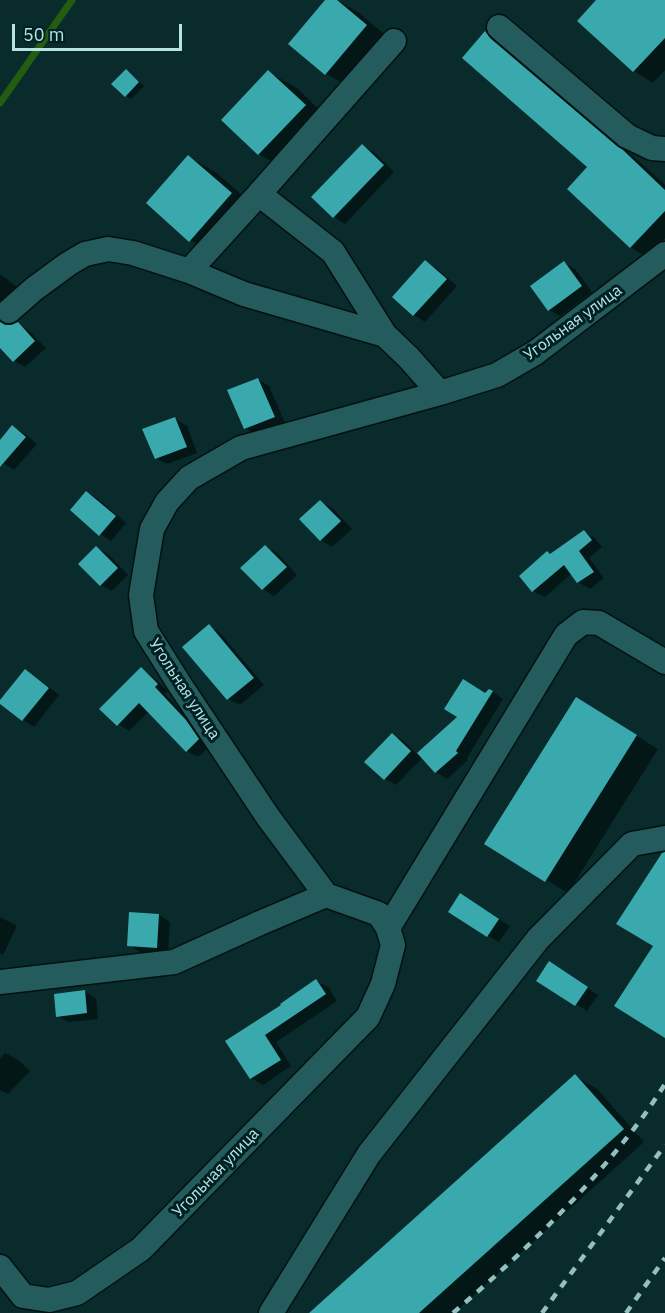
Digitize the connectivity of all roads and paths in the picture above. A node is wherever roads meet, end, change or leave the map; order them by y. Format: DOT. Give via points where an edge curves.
graph roads {
  1 [pos="499,27"];
  2 [pos="394,41"];
  3 [pos="665,150"];
  4 [pos="259,194"];
  5 [pos="665,254"];
  6 [pos="189,271"];
  7 [pos="9,311"];
  8 [pos="385,335"];
  9 [pos="440,393"];
  10 [pos="665,662"];
  11 [pos="665,838"];
  12 [pos="326,895"];
  13 [pos="388,928"];
  14 [pos="0,981"];
  15 [pos="0,1267"];
  16 [pos="18,1305"];
  17 [pos="272,1313"];
  1 -- 3 [label="street" via="627,136"];
  2 -- 4 [label="street"];
  4 -- 6 [label="street"];
  4 -- 8 [label="street" via="333,252"];
  5 -- 9 [label="street, Угольная улица" via="535,353 497,375"];
  6 -- 7 [label="street" via="108,249 85,254"];
  6 -- 8 [label="street" via="244,294"];
  8 -- 9 [label="street"];
  9 -- 12 [label="street, Угольная улица" via="241,448 189,478 167,502 152,529 141,595 146,631 268,818"];
  10 -- 13 [label="street" via="599,623 583,622 566,635"];
  11 -- 17 [label="street" via="632,844 538,939 369,1154"];
  12 -- 13 [label="street" via="379,914"];
  12 -- 14 [label="street" via="174,962"];
  13 -- 16 [label="street, Угольная улица" via="393,945 383,984 368,1017 141,1250 77,1293"];
  15 -- 16 [label="street, Угольная улица"];
}
